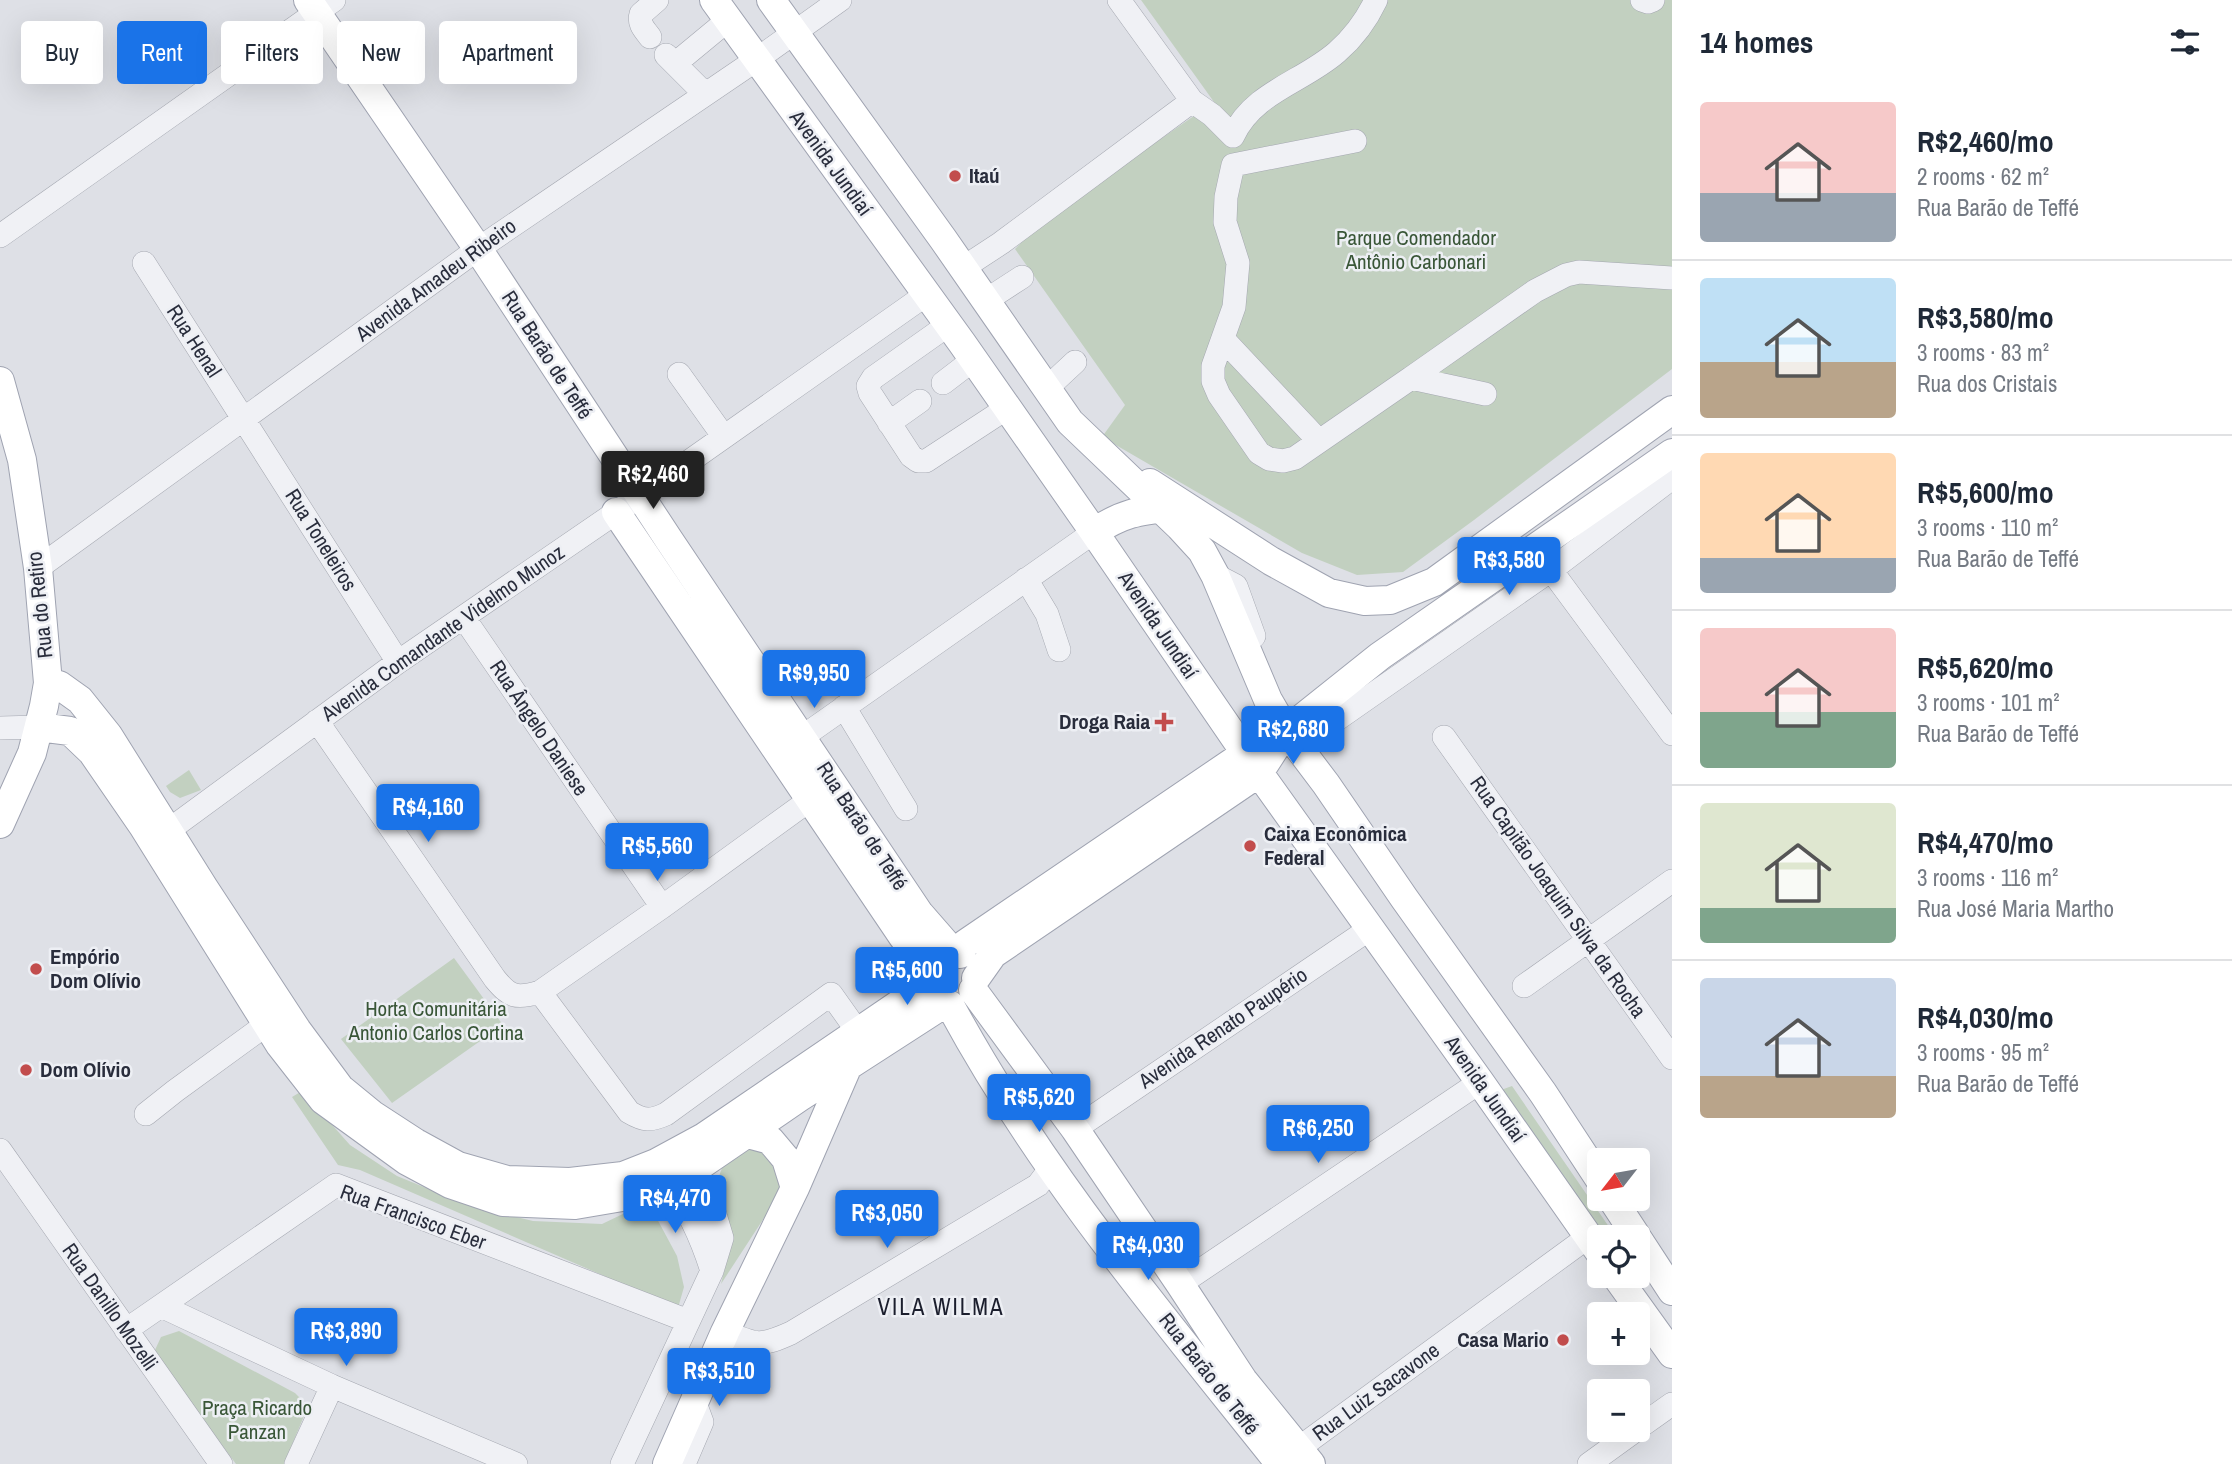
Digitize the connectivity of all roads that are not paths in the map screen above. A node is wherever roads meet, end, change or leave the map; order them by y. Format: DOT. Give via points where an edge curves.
graph roads {
  1 [pos="657,0"];
  2 [pos="771,0"];
  3 [pos="839,0"];
  4 [pos="1119,0"];
  5 [pos="1376,0"];
  6 [pos="1642,0"];
  7 [pos="1653,0"];
  8 [pos="319,4"];
  9 [pos="721,10"];
  10 [pos="794,33"];
  11 [pos="650,37"];
  12 [pos="756,60"];
  13 [pos="705,94"];
  14 [pos="1192,101"];
  15 [pos="1233,136"];
  16 [pos="1355,141"];
  17 [pos="1233,164"];
  18 [pos="0,236"];
  19 [pos="478,249"];
  20 [pos="144,262"];
  21 [pos="963,268"];
  22 [pos="1022,277"];
  23 [pos="1672,278"];
  24 [pos="927,294"];
  25 [pos="985,301"];
  26 [pos="892,320"];
  27 [pos="948,325"];
  28 [pos="1223,339"];
  29 [pos="912,351"];
  30 [pos="973,360"];
  31 [pos="1076,362"];
  32 [pos="679,374"];
  33 [pos="1411,378"];
  34 [pos="0,381"];
  35 [pos="943,383"];
  36 [pos="1046,389"];
  37 [pos="1485,394"];
  38 [pos="920,401"];
  39 [pos="1007,408"];
  40 [pos="1672,410"];
  41 [pos="244,419"];
  42 [pos="890,423"];
  43 [pos="724,437"];
  44 [pos="1319,441"];
  45 [pos="1097,449"];
  46 [pos="1672,453"];
  47 [pos="1672,478"];
  48 [pos="640,496"];
  49 [pos="1159,509"];
  50 [pos="616,512"];
  51 [pos="1201,514"];
  52 [pos="1094,532"];
  53 [pos="632,536"];
  54 [pos="669,540"];
  55 [pos="38,568"];
  56 [pos="1551,570"];
  57 [pos="1026,579"];
  58 [pos="464,618"];
  59 [pos="1059,650"];
  60 [pos="398,662"];
  61 [pos="1388,667"];
  62 [pos="48,683"];
  63 [pos="844,707"];
  64 [pos="1323,715"];
  65 [pos="317,721"];
  66 [pos="39,727"];
  67 [pos="0,728"];
  68 [pos="1286,731"];
  69 [pos="1672,734"];
  70 [pos="802,736"];
  71 [pos="1444,737"];
  72 [pos="780,754"];
  73 [pos="1253,763"];
  74 [pos="1326,784"];
  75 [pos="811,799"];
  76 [pos="906,809"];
  77 [pos="0,824"];
  78 [pos="156,828"];
  79 [pos="1672,881"];
  80 [pos="662,907"];
  81 [pos="1371,928"];
  82 [pos="1590,941"];
  83 [pos="943,977"];
  84 [pos="975,984"];
  85 [pos="1524,986"];
  86 [pos="540,992"];
  87 [pos="267,1024"];
  88 [pos="866,1042"];
  89 [pos="1672,1058"];
  90 [pos="847,1068"];
  91 [pos="1480,1082"];
  92 [pos="1543,1093"];
  93 [pos="146,1114"];
  94 [pos="1074,1129"];
  95 [pos="748,1134"];
  96 [pos="0,1150"];
  97 [pos="1587,1160"];
  98 [pos="695,1169"];
  99 [pos="1051,1169"];
  100 [pos="669,1182"];
  101 [pos="795,1188"];
  102 [pos="1587,1235"];
  103 [pos="1587,1250"];
  104 [pos="1650,1257"];
  105 [pos="712,1271"];
  106 [pos="1180,1284"];
  107 [pos="1625,1288"];
  108 [pos="1672,1291"];
  109 [pos="161,1306"];
  110 [pos="1161,1312"];
  111 [pos="688,1321"];
  112 [pos="126,1331"];
  113 [pos="725,1332"];
  114 [pos="1672,1354"];
  115 [pos="332,1386"];
  116 [pos="695,1403"];
  117 [pos="1672,1404"];
  118 [pos="1650,1420"];
  119 [pos="1619,1442"];
  120 [pos="1299,1460"];
  121 [pos="221,1464"];
  122 [pos="296,1464"];
  123 [pos="516,1464"];
  124 [pos="622,1464"];
  125 [pos="667,1464"];
  126 [pos="684,1464"];
  127 [pos="1589,1464"];
  1 -- 11 [label="street" via="640,18"];
  2 -- 10 [label="main road, Avenida Jundiaí"];
  3 -- 10 [label="street, Avenida Amadeu Ribeiro"];
  4 -- 14 [label="street"];
  5 -- 15 [label="street" via="1337,52 1258,103"];
  6 -- 7 [label="street"];
  8 -- 18 [label="street"];
  8 -- 19 [label="main road, Rua Barão de Teffé"];
  9 -- 12 [label="main road, Avenida Jundiaí"];
  9 -- 13 [label="street" via="671,59"];
  10 -- 12 [label="street, Avenida Amadeu Ribeiro"];
  10 -- 21 [label="main road, Avenida Jundiaí"];
  12 -- 13 [label="street, Avenida Amadeu Ribeiro"];
  12 -- 24 [label="main road, Avenida Jundiaí"];
  13 -- 19 [label="street, Avenida Amadeu Ribeiro"];
  14 -- 15 [label="street"];
  14 -- 21 [label="street"];
  15 -- 17 [label="street"];
  16 -- 17 [label="street"];
  17 -- 28 [label="street" via="1225,222 1238,263 1234,307"];
  19 -- 41 [label="street, Avenida Amadeu Ribeiro"];
  19 -- 48 [label="main road, Rua Barão de Teffé"];
  20 -- 41 [label="street, Rua Henal"];
  21 -- 25 [label="main road, Avenida Jundiaí"];
  22 -- 25 [label="street"];
  23 -- 33 [label="street" via="1566,275 1505,311"];
  24 -- 26 [label="street, Avenida Comandante Videlmo Munoz"];
  24 -- 27 [label="main road, Avenida Jundiaí"];
  25 -- 36 [label="main road, Avenida Jundiaí"];
  26 -- 29 [label="street"];
  26 -- 43 [label="street, Avenida Comandante Videlmo Munoz"];
  27 -- 29 [label="street"];
  27 -- 30 [label="main road, Avenida Jundiaí"];
  28 -- 44 [label="street"];
  28 -- 44 [label="street" via="1213,380 1259,453 1283,461"];
  29 -- 42 [label="street" via="868,386"];
  30 -- 35 [label="street"];
  30 -- 39 [label="main road, Avenida Jundiaí"];
  31 -- 36 [label="street"];
  32 -- 43 [label="street"];
  33 -- 37 [label="street"];
  33 -- 44 [label="street"];
  34 -- 55 [label="main road, Rua do Retiro" via="22,460"];
  36 -- 45 [label="main road, Avenida Jundiaí"];
  38 -- 42 [label="street"];
  39 -- 42 [label="street" via="926,461 911,456"];
  39 -- 52 [label="main road, Avenida Jundiaí"];
  40 -- 51 [label="main road" via="1434,582 1390,600 1365,601 1329,593"];
  41 -- 55 [label="street, Avenida Amadeu Ribeiro"];
  41 -- 60 [label="street, Rua Toneleiros"];
  43 -- 48 [label="street, Avenida Comandante Videlmo Munoz"];
  45 -- 49 [label="main road, Avenida Jundiaí"];
  45 -- 51 [label="main road"];
  46 -- 61 [label="main road"];
  47 -- 56 [label="street"];
  48 -- 50 [label="street, Avenida Comandante Videlmo Munoz"];
  48 -- 54 [label="main road, Rua Barão de Teffé"];
  49 -- 51 [label="main road" via="1172,507"];
  49 -- 52 [label="main road" via="1135,511"];
  49 -- 68 [label="main road, Avenida Jundiaí" via="1202,551"];
  50 -- 53 [label="main road, Rua Barão de Teffé"];
  50 -- 58 [label="street, Avenida Comandante Videlmo Munoz"];
  52 -- 57 [label="street"];
  52 -- 73 [label="main road, Avenida Jundiaí"];
  53 -- 54 [label="main road"];
  53 -- 72 [label="main road, Rua Barão de Teffé"];
  54 -- 70 [label="main road, Rua Barão de Teffé"];
  55 -- 62 [label="main road, Rua do Retiro"];
  56 -- 61 [label="street"];
  56 -- 69 [label="street"];
  57 -- 59 [label="street" via="1047,614"];
  57 -- 63 [label="street"];
  58 -- 60 [label="street, Avenida Comandante Videlmo Munoz"];
  58 -- 80 [label="street, Rua Ângelo Daniese"];
  60 -- 65 [label="street, Avenida Comandante Videlmo Munoz"];
  61 -- 64 [label="main road"];
  62 -- 66 [label="main road, Rua do Retiro"];
  62 -- 78 [label="main road" via="80,700 108,735"];
  63 -- 70 [label="street"];
  63 -- 76 [label="street"];
  64 -- 68 [label="main road"];
  64 -- 74 [label="main road" via="1313,732"];
  65 -- 78 [label="street, Avenida Comandante Videlmo Munoz"];
  65 -- 86 [label="street" via="495,979 507,993 523,997"];
  66 -- 67 [label="street"];
  66 -- 77 [label="main road, Rua do Retiro"];
  66 -- 78 [label="main road" via="70,731"];
  68 -- 73 [label="main road"];
  68 -- 74 [label="main road, Avenida Jundiaí"];
  70 -- 72 [label="street"];
  70 -- 83 [label="main road, Rua Barão de Teffé" via="919,913"];
  71 -- 82 [label="street, Rua Capitão Joaquim Silva da Rocha"];
  72 -- 75 [label="main road, Rua Barão de Teffé"];
  73 -- 81 [label="main road, Avenida Jundiaí"];
  73 -- 83 [label="main road" via="965,944"];
  73 -- 84 [label="main road" via="993,954"];
  74 -- 92 [label="main road, Avenida Jundiaí"];
  75 -- 80 [label="street"];
  75 -- 83 [label="main road, Rua Barão de Teffé" via="902,937"];
  78 -- 87 [label="main road"];
  78 -- 88 [label="main road" via="204,888 340,1088 373,1115 458,1166 507,1180 570,1182 623,1176 704,1137"];
  79 -- 82 [label="street"];
  80 -- 86 [label="street"];
  81 -- 91 [label="main road, Avenida Jundiaí"];
  81 -- 94 [label="street, Avenida Renato Paupério"];
  82 -- 85 [label="street"];
  82 -- 89 [label="street, Rua Capitão Joaquim Silva da Rocha"];
  83 -- 84 [label="main road" via="964,1001"];
  83 -- 84 [label="main road, Rua Barão de Teffé" via="972,963"];
  83 -- 88 [label="main road"];
  83 -- 99 [label="main road, Rua Barão de Teffé" via="964,1031"];
  84 -- 94 [label="main road, Rua Barão de Teffé"];
  86 -- 88 [label="street" via="629,1112 640,1119 666,1114 831,994"];
  87 -- 93 [label="street"];
  87 -- 100 [label="main road" via="323,1100 407,1161 450,1184 503,1202 576,1205 628,1196"];
  88 -- 90 [label="main road"];
  90 -- 95 [label="main road"];
  90 -- 101 [label="main road"];
  91 -- 92 [label="main road" via="1497,1074 1517,1076"];
  91 -- 102 [label="main road, Avenida Jundiaí"];
  91 -- 106 [label="street"];
  92 -- 97 [label="main road, Avenida Jundiaí"];
  94 -- 99 [label="main road" via="1063,1140"];
  94 -- 106 [label="main road, Rua Barão de Teffé"];
  95 -- 98 [label="main road"];
  95 -- 101 [label="main road" via="770,1140 786,1159"];
  96 -- 112 [label="street, Rua Danillo Mozelli"];
  98 -- 100 [label="main road"];
  98 -- 105 [label="street" via="722,1238"];
  99 -- 110 [label="main road, Rua Barão de Teffé"];
  99 -- 113 [label="street" via="1038,1185 791,1333 770,1343 753,1343"];
  100 -- 105 [label="street" via="703,1241"];
  101 -- 113 [label="main road"];
  103 -- 120 [label="street, Rua Luiz Sacavone"];
  104 -- 108 [label="main road"];
  105 -- 111 [label="street"];
  106 -- 110 [label="main road"];
  106 -- 120 [label="main road, Rua Barão de Teffé"];
  107 -- 114 [label="main road"];
  109 -- 111 [label="street, Rua Francisco Eber" via="336,1185"];
  109 -- 112 [label="street, Rua Francisco Eber"];
  109 -- 115 [label="street"];
  110 -- 120 [label="main road, Rua Barão de Teffé" via="1226,1397"];
  111 -- 124 [label="street"];
  112 -- 121 [label="street, Rua Danillo Mozelli"];
  113 -- 116 [label="main road"];
  115 -- 122 [label="street"];
  115 -- 123 [label="street"];
  116 -- 125 [label="main road"];
  116 -- 126 [label="street" via="702,1422"];
  117 -- 118 [label="street"];
  119 -- 127 [label="street"];
}
